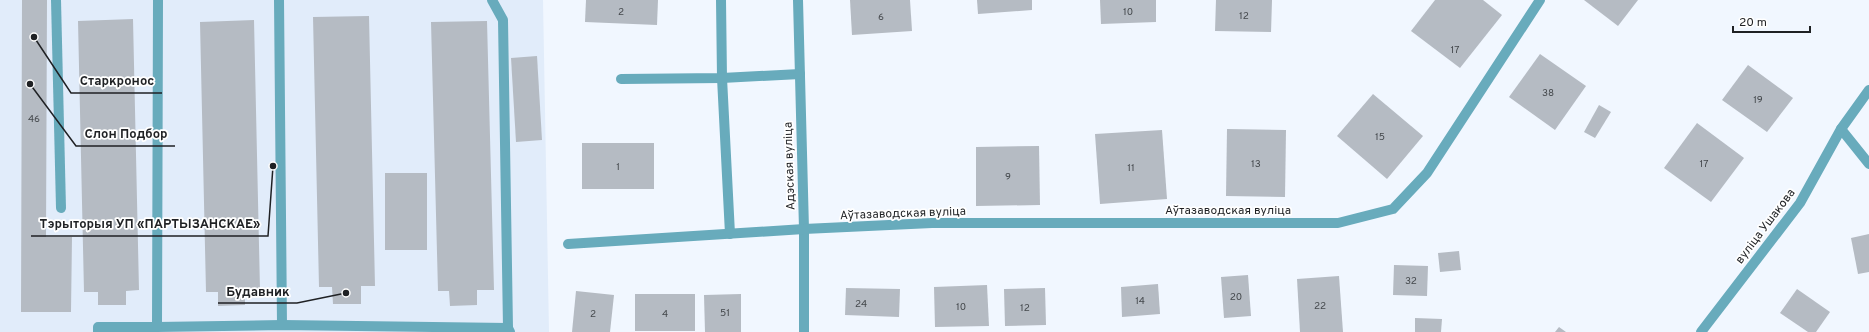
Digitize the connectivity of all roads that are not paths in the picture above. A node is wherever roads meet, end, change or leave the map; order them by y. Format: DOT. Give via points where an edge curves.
graph roads {
  1 [pos="56,0"];
  2 [pos="158,0"];
  3 [pos="279,0"];
  4 [pos="492,0"];
  5 [pos="721,0"];
  6 [pos="798,0"];
  7 [pos="1540,0"];
  8 [pos="800,74"];
  9 [pos="722,78"];
  10 [pos="621,79"];
  11 [pos="1869,90"];
  12 [pos="1841,129"];
  13 [pos="1869,164"];
  14 [pos="61,208"];
  15 [pos="804,229"];
  16 [pos="730,234"];
  17 [pos="568,244"];
  18 [pos="282,325"];
  19 [pos="157,327"];
  20 [pos="509,330"];
  21 [pos="98,332"];
  22 [pos="804,332"];
  23 [pos="1701,332"];
  1 -- 14 [label="street"];
  2 -- 19 [label="street"];
  3 -- 18 [label="street"];
  4 -- 20 [label="street" via="503,20"];
  5 -- 9 [label="street"];
  6 -- 8 [label="street, Адэская вуліца"];
  7 -- 15 [label="street, Аўтазаводская вуліца" via="1427,173 1393,209 1338,223 932,223"];
  8 -- 9 [label="street"];
  8 -- 15 [label="street, Адэская вуліца"];
  9 -- 10 [label="street"];
  9 -- 16 [label="street"];
  11 -- 12 [label="street, вуліца Ушакова"];
  12 -- 13 [label="street"];
  12 -- 23 [label="street, вуліца Ушакова" via="1800,203"];
  15 -- 16 [label="street, Аўтазаводская вуліца"];
  15 -- 22 [label="street, Адэская вуліца"];
  16 -- 17 [label="street, Аўтазаводская вуліца"];
  18 -- 19 [label="street"];
  18 -- 20 [label="street"];
  19 -- 21 [label="street" via="98,327"];
}
